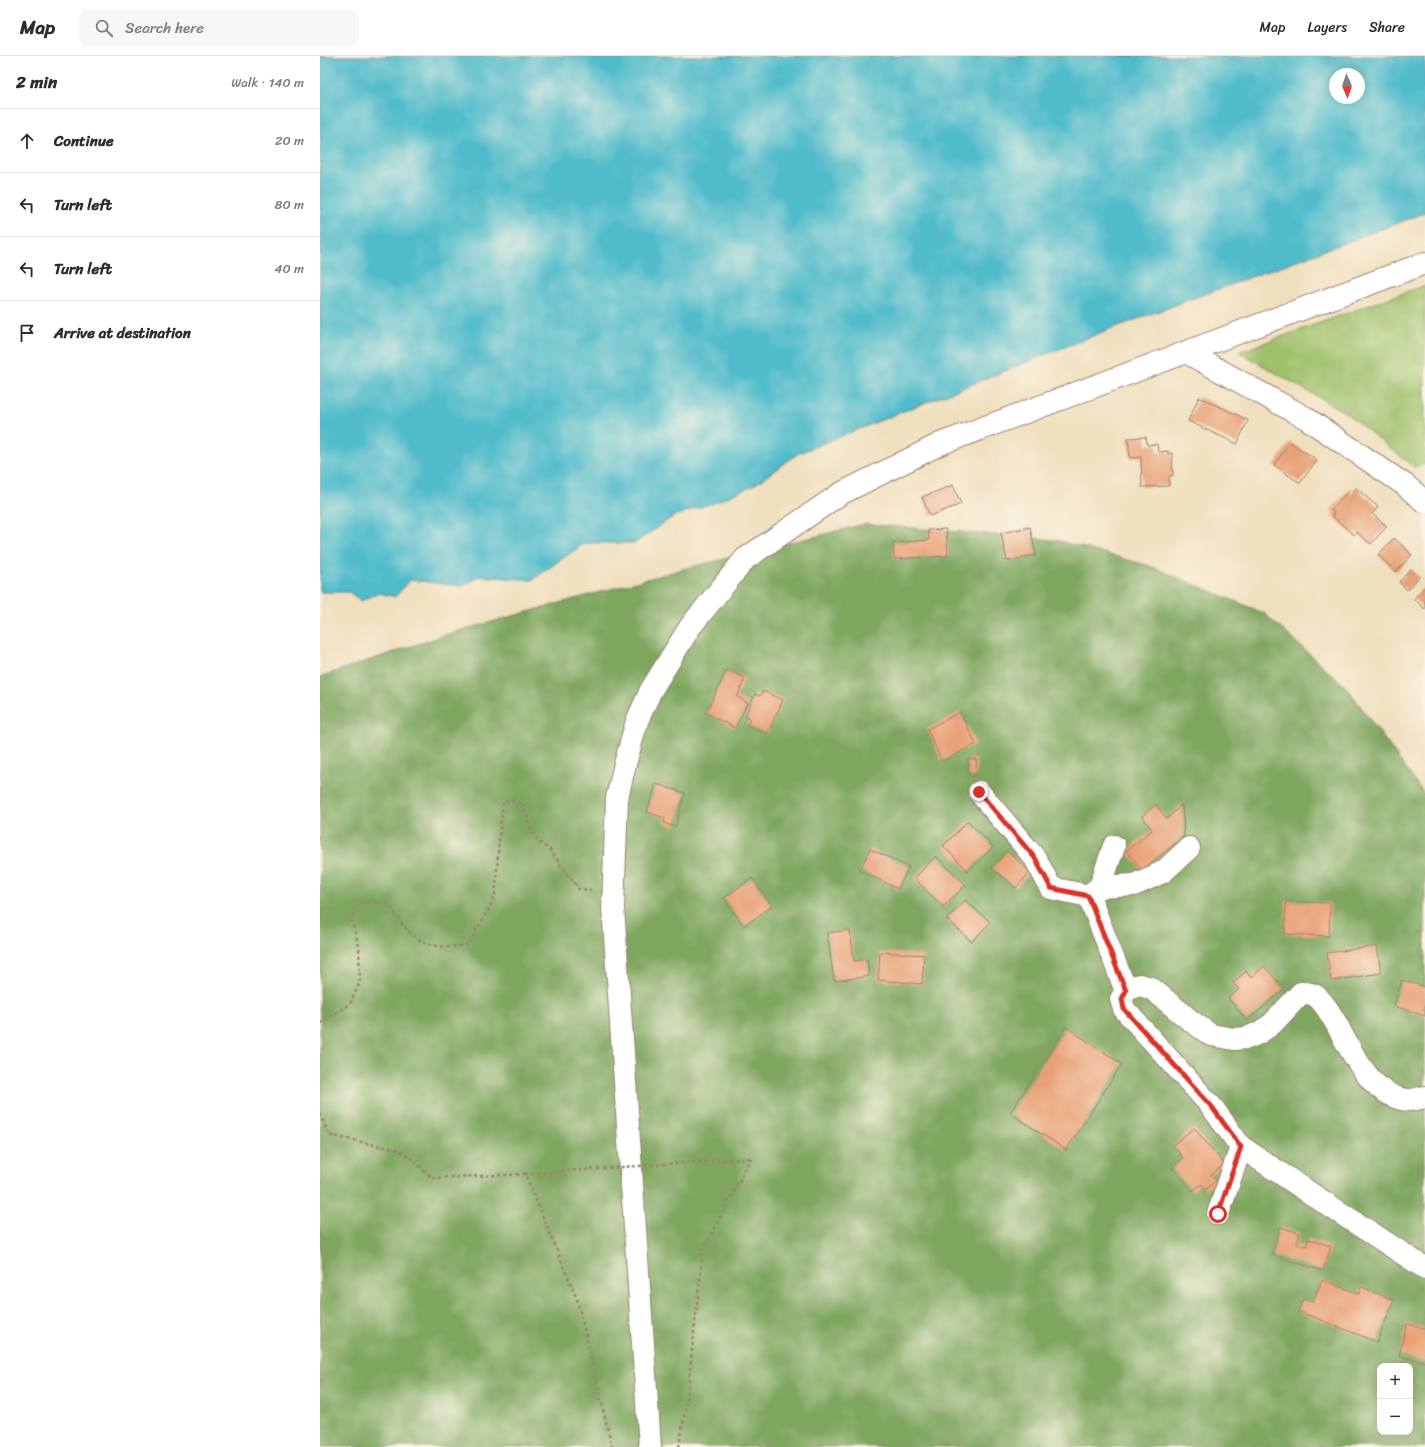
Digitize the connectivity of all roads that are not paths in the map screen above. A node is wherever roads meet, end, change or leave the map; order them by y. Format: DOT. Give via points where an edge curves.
graph roads {
  1 [pos="1425,263"];
  2 [pos="1186,352"];
  3 [pos="1425,478"];
  4 [pos="1405,485"];
  5 [pos="1425,502"];
  6 [pos="979,792"];
  7 [pos="1114,846"];
  8 [pos="1189,848"];
  9 [pos="1094,892"];
  10 [pos="1126,991"];
  11 [pos="1425,1097"];
  12 [pos="1241,1147"];
  13 [pos="1218,1214"];
  14 [pos="1425,1268"];
  15 [pos="650,1447"];
  1 -- 2 [label="street"];
  2 -- 4 [label="street" via="1306,418"];
  2 -- 15 [label="street" via="940,444 840,494 745,559 690,627 651,690 637,721 617,798 613,891"];
  3 -- 4 [label="street"];
  4 -- 5 [label="street"];
  6 -- 9 [label="street" via="1035,858 1051,888"];
  7 -- 9 [label="street"];
  8 -- 9 [label="street" via="1164,872 1134,885"];
  9 -- 10 [label="street"];
  10 -- 11 [label="street" via="1139,985 1151,988 1210,1035 1234,1039 1247,1038 1259,1033 1272,1024 1301,994 1315,996 1329,1011 1351,1051 1375,1085 1393,1097 1411,1100"];
  10 -- 12 [label="street" via="1122,999 1124,1009 1212,1107"];
  12 -- 13 [label="street"];
  12 -- 14 [label="street"];
}
